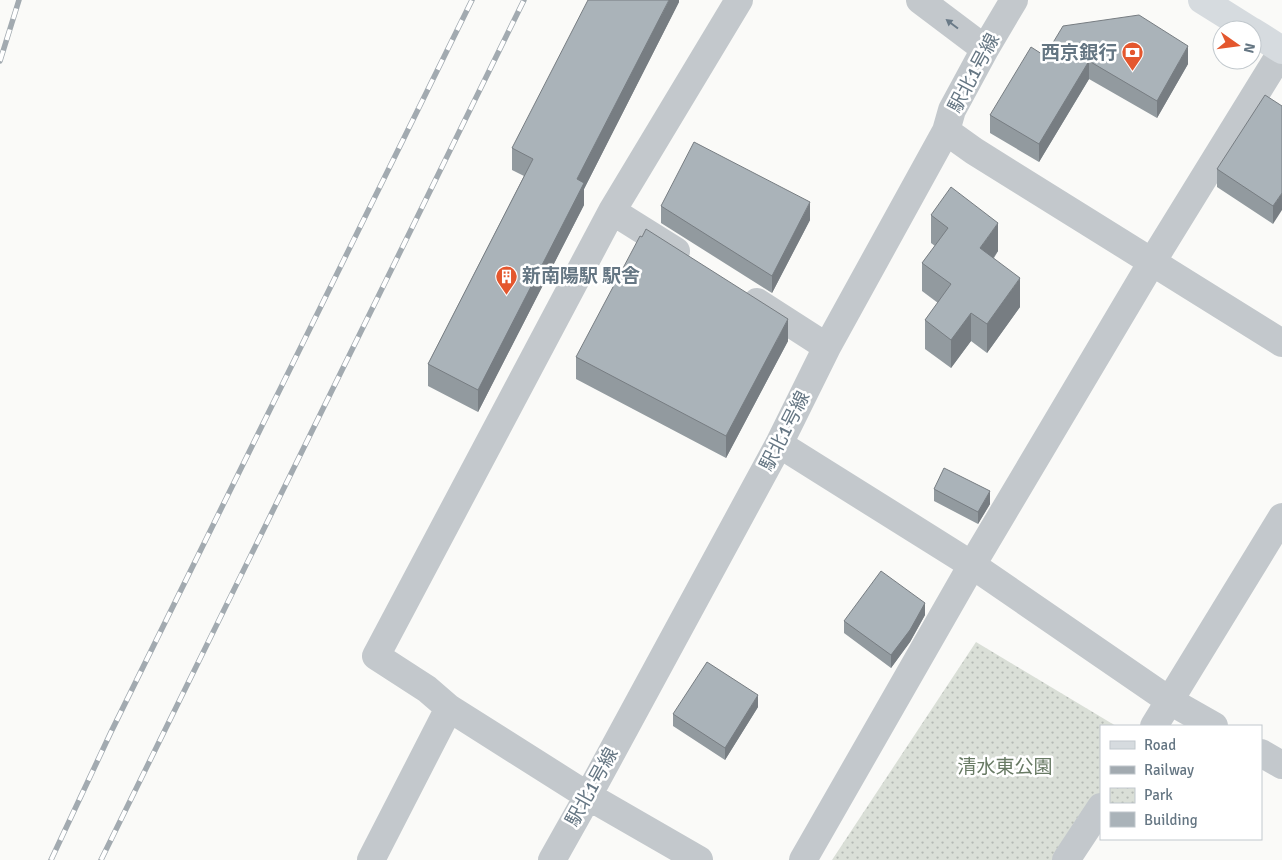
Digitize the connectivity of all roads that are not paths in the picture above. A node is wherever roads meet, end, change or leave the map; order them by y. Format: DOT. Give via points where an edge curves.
graph roads {
  1 [pos="739,0"];
  2 [pos="920,0"];
  3 [pos="1014,0"];
  4 [pos="1202,0"];
  5 [pos="1234,20"];
  6 [pos="1262,38"];
  7 [pos="985,49"];
  8 [pos="1282,50"];
  9 [pos="946,131"];
  10 [pos="612,211"];
  11 [pos="1152,262"];
  12 [pos="695,263"];
  13 [pos="736,289"];
  14 [pos="1282,343"];
  15 [pos="827,346"];
  16 [pos="779,444"];
  17 [pos="1282,516"];
  18 [pos="972,565"];
  19 [pos="1170,701"];
  20 [pos="449,708"];
  21 [pos="1155,725"];
  22 [pos="1212,725"];
  23 [pos="1262,754"];
  24 [pos="1282,765"];
  25 [pos="588,796"];
  26 [pos="1100,809"];
  27 [pos="371,860"];
  28 [pos="552,860"];
  29 [pos="699,860"];
  30 [pos="803,860"];
  31 [pos="1066,860"];
  1 -- 10 [label="street"];
  7 -- 2 [label="street, one-way"];
  3 -- 7 [label="street, 駅北1号線"];
  4 -- 5 [label="main road"];
  6 -- 8 [label="main road"];
  7 -- 9 [label="street, 駅北1号線" via="952,110"];
  8 -- 11 [label="street"];
  9 -- 11 [label="street"];
  9 -- 15 [label="street, 駅北1号線"];
  10 -- 12 [label="street"];
  10 -- 20 [label="street" via="376,656 427,689"];
  11 -- 14 [label="street"];
  11 -- 18 [label="street"];
  13 -- 15 [label="street"];
  15 -- 16 [label="street, 駅北1号線"];
  16 -- 18 [label="street"];
  16 -- 25 [label="street, 駅北1号線"];
  17 -- 19 [label="street"];
  18 -- 19 [label="street"];
  18 -- 30 [label="street"];
  19 -- 21 [label="street"];
  19 -- 22 [label="street"];
  20 -- 25 [label="street"];
  20 -- 27 [label="street"];
  23 -- 24 [label="street"];
  25 -- 28 [label="street, 駅北1号線"];
  25 -- 29 [label="street"];
  26 -- 31 [label="street"];
}
